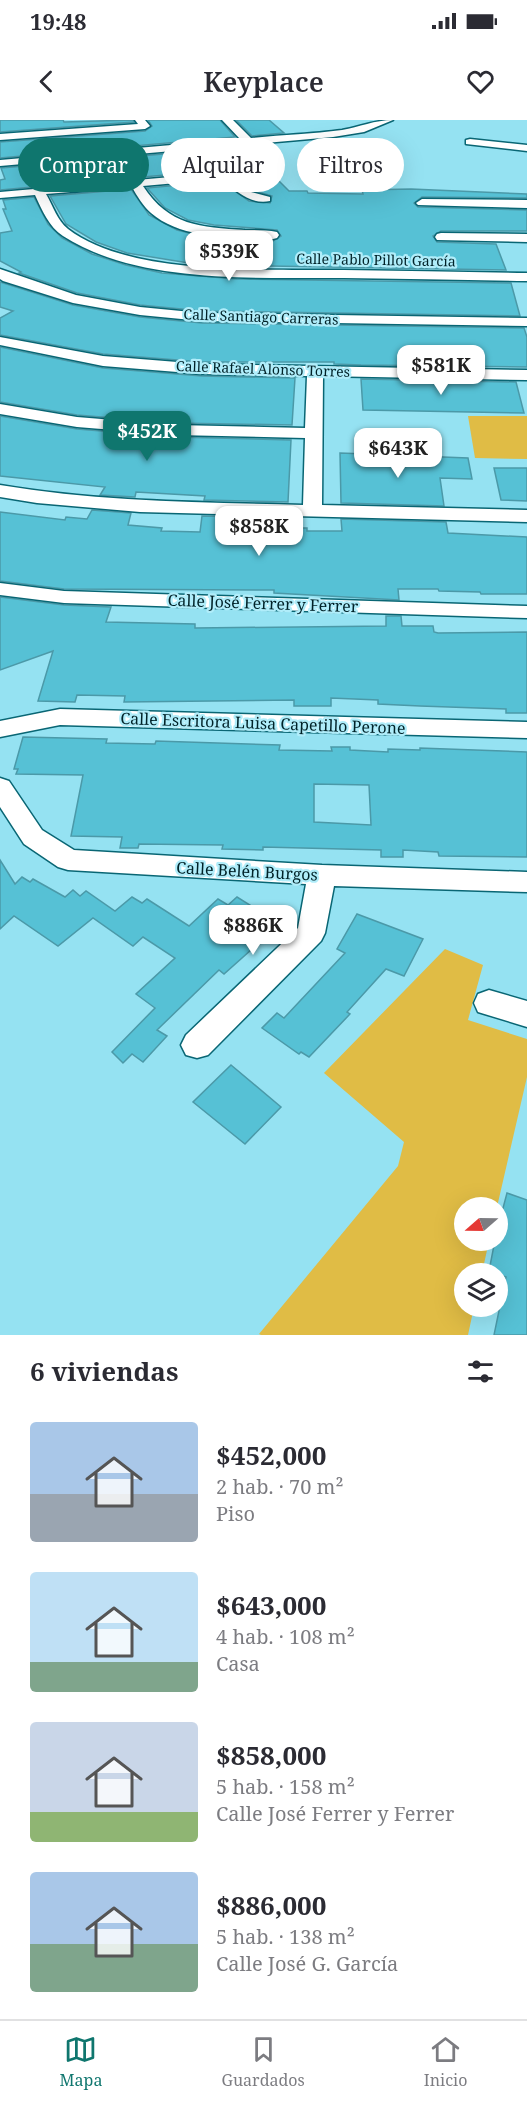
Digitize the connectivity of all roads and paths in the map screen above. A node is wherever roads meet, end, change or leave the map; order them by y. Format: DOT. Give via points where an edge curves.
graph roads {
  1 [pos="227,120"];
  2 [pos="388,120"];
  3 [pos="142,122"];
  4 [pos="0,137"];
  5 [pos="245,138"];
  6 [pos="285,139"];
  7 [pos="470,142"];
  8 [pos="527,148"];
  9 [pos="161,149"];
  10 [pos="0,163"];
  11 [pos="29,192"];
  12 [pos="40,192"];
  13 [pos="141,192"];
  14 [pos="244,192"];
  15 [pos="0,195"];
  16 [pos="266,199"];
  17 [pos="500,199"];
  18 [pos="422,203"];
  19 [pos="527,204"];
  20 [pos="516,234"];
  21 [pos="273,235"];
  22 [pos="441,237"];
  23 [pos="526,272"];
  24 [pos="0,273"];
  25 [pos="527,322"];
  26 [pos="0,342"];
  27 [pos="315,371"];
  28 [pos="527,375"];
  29 [pos="0,409"];
  30 [pos="315,433"];
  31 [pos="0,491"];
  32 [pos="312,511"];
  33 [pos="527,516"];
  34 [pos="0,590"];
  35 [pos="527,612"];
  36 [pos="0,729"];
  37 [pos="527,730"];
  38 [pos="0,787"];
  39 [pos="322,875"];
  40 [pos="527,882"];
  41 [pos="489,1004"];
  42 [pos="527,1014"];
  43 [pos="197,1045"];
  1 -- 5 [label="street"];
  2 -- 6 [label="street" via="360,130"];
  3 -- 4 [label="street" via="145,126"];
  7 -- 8 [label="street"];
  9 -- 10 [label="street"];
  11 -- 15 [label="street"];
  12 -- 23 [label="street, Calle Pablo Pillot García" via="54,221 66,233 97,249 147,263 230,273"];
  13 -- 21 [label="street" via="154,211 174,222 217,232"];
  14 -- 16 [label="street"];
  17 -- 18 [label="street"];
  17 -- 19 [label="street"];
  17 -- 20 [label="street"];
  20 -- 22 [label="street"];
  24 -- 25 [label="street, Calle Santiago Carreras" via="73,298 140,311 202,317"];
  26 -- 27 [label="street, Calle Rafael Alonso Torres" via="103,361 201,369"];
  27 -- 28 [label="street, Calle Rafael Alonso Torres"];
  27 -- 30 [label="street"];
  29 -- 30 [label="street" via="77,422 175,430"];
  30 -- 32 [label="street"];
  31 -- 32 [label="street" via="140,506"];
  32 -- 33 [label="street"];
  34 -- 35 [label="street, Calle José Ferrer y Ferrer" via="64,597"];
  36 -- 37 [label="street, Calle Escritora Luisa Capetillo Perone" via="60,717"];
  38 -- 39 [label="street, Calle Belén Burgos" via="33,837 68,860"];
  39 -- 40 [label="street, Calle Belén Burgos"];
  39 -- 43 [label="street" via="311,933"];
  41 -- 42 [label="street"];
}
